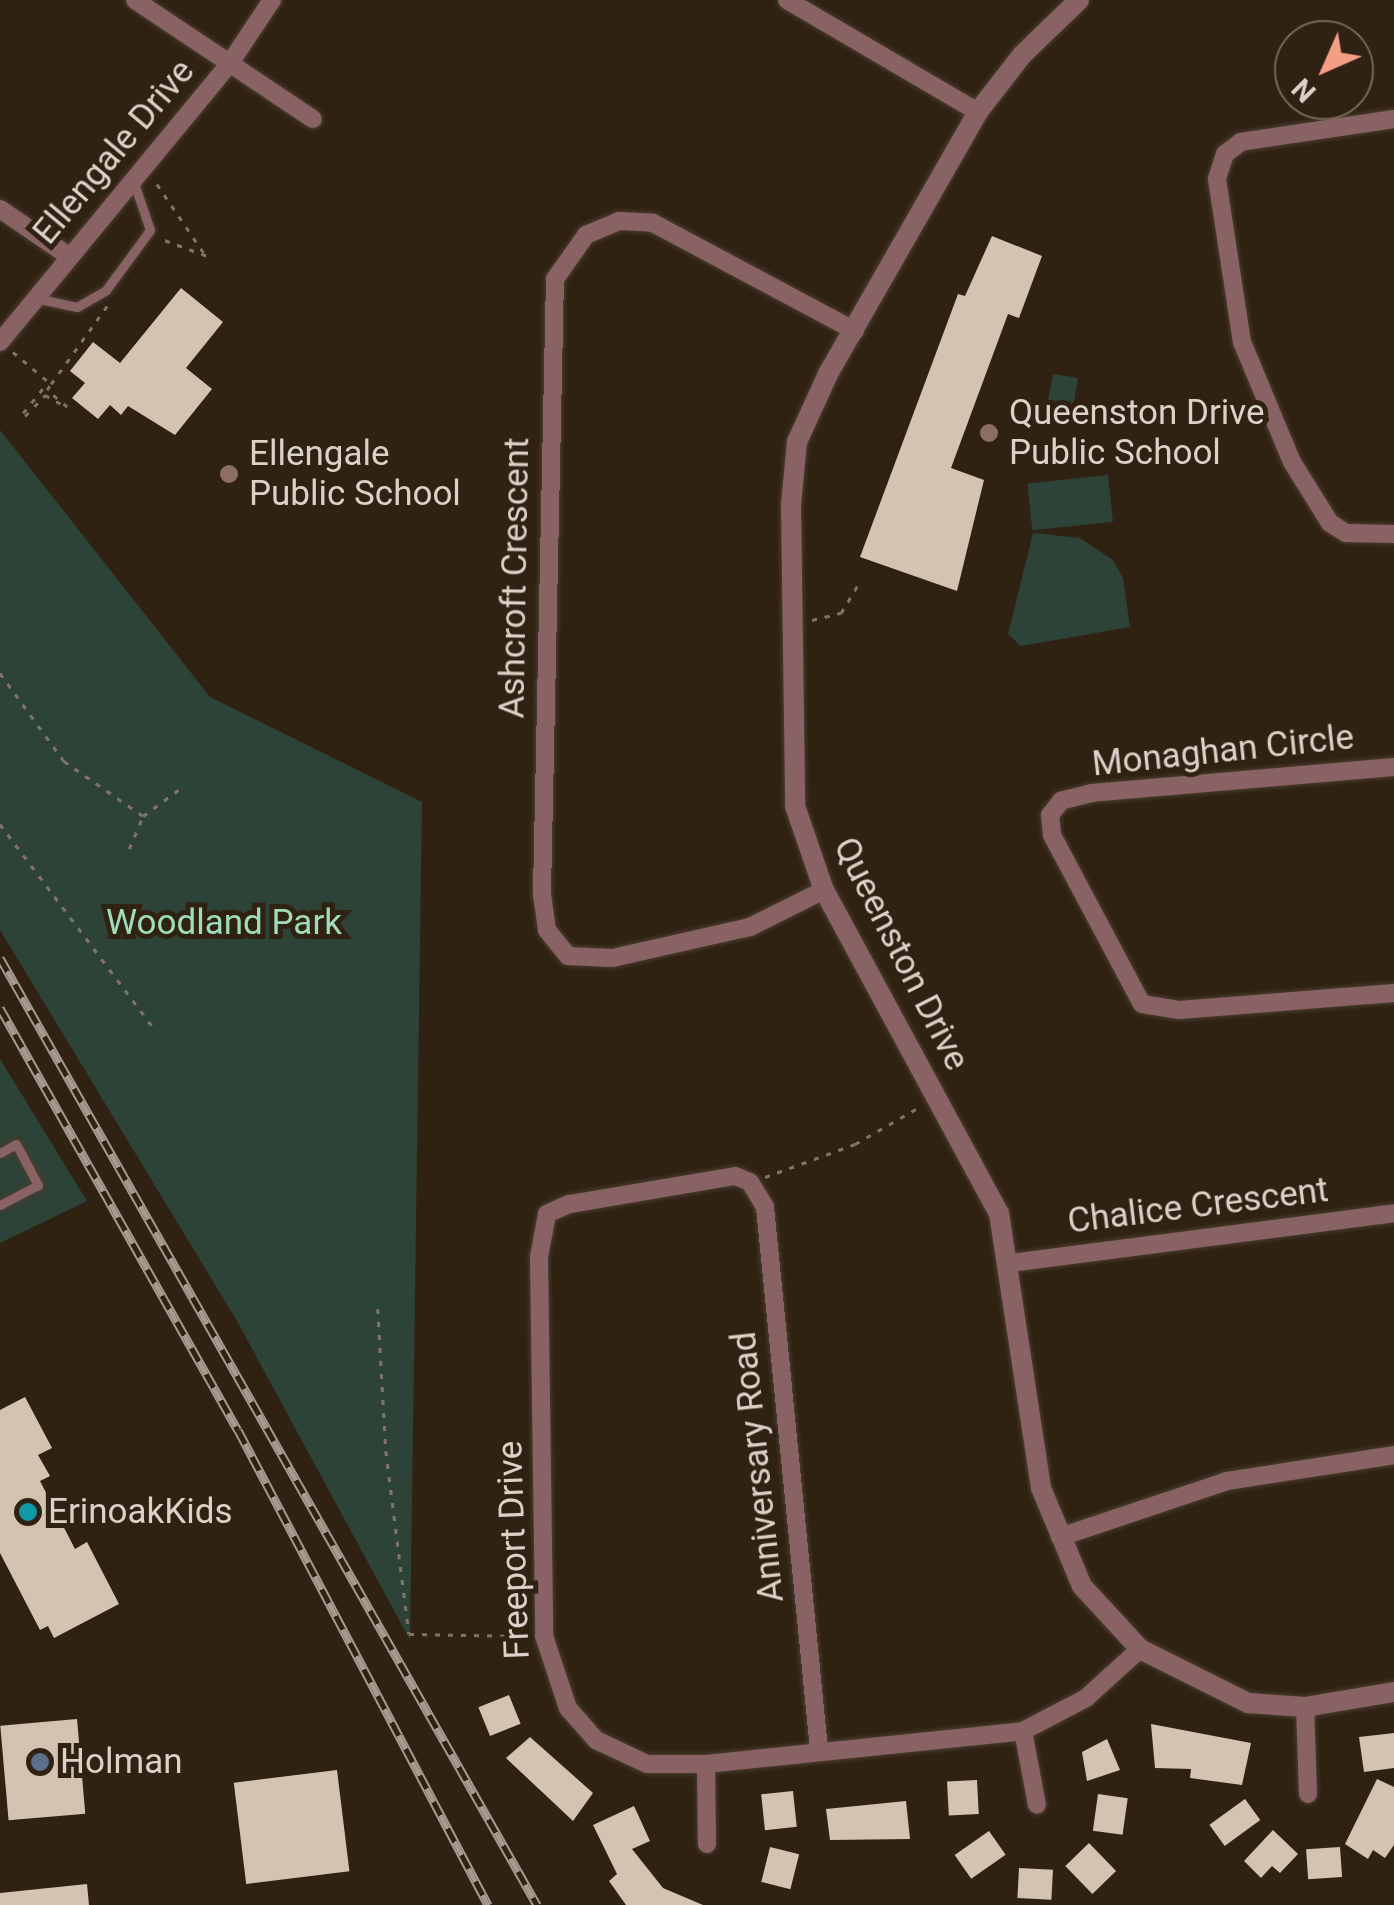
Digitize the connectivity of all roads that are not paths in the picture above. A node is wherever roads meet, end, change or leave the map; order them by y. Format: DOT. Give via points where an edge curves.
graph roads {
  1 [pos="134,0"];
  2 [pos="272,0"];
  3 [pos="787,0"];
  4 [pos="1079,0"];
  5 [pos="230,63"];
  6 [pos="978,112"];
  7 [pos="1394,119"];
  8 [pos="313,120"];
  9 [pos="138,173"];
  10 [pos="0,209"];
  11 [pos="70,257"];
  12 [pos="35,298"];
  13 [pos="855,331"];
  14 [pos="0,341"];
  15 [pos="1394,534"];
  16 [pos="1394,767"];
  17 [pos="824,890"];
  18 [pos="1394,993"];
  19 [pos="0,1153"];
  20 [pos="750,1182"];
  21 [pos="0,1205"];
  22 [pos="1394,1213"];
  23 [pos="1011,1262"];
  24 [pos="1394,1455"];
  25 [pos="1060,1537"];
  26 [pos="1140,1649"];
  27 [pos="1394,1692"];
  28 [pos="1306,1707"];
  29 [pos="1023,1731"];
  30 [pos="819,1749"];
  31 [pos="706,1764"];
  32 [pos="1308,1794"];
  33 [pos="1038,1805"];
  34 [pos="707,1844"];
  1 -- 5 [label="street"];
  2 -- 5 [label="street, Ellengale Drive"];
  3 -- 6 [label="street"];
  4 -- 6 [label="street, Queenston Drive" via="1022,55"];
  5 -- 8 [label="street"];
  5 -- 9 [label="street, Ellengale Drive"];
  6 -- 13 [label="street, Queenston Drive"];
  7 -- 15 [label="street" via="1241,142 1225,154 1218,179 1242,342 1259,395 1310,500 1346,532"];
  9 -- 11 [label="street, Ellengale Drive"];
  9 -- 12 [label="lane" via="150,230 106,290 77,308"];
  10 -- 11 [label="street"];
  11 -- 12 [label="street, Ellengale Drive"];
  12 -- 14 [label="street, Ellengale Drive"];
  13 -- 17 [label="street, Queenston Drive" via="797,442 790,779"];
  13 -- 17 [label="street, Ashcroft Crescent" via="652,223 618,221 586,235 555,279 546,930 568,956 612,958 750,927"];
  16 -- 18 [label="street, Monaghan Circle" via="1092,793 1061,801 1050,815 1052,835 1142,1004 1179,1010"];
  17 -- 23 [label="street, Queenston Drive" via="999,1213"];
  19 -- 21 [label="lane" via="16,1144 38,1185"];
  20 -- 30 [label="street, Anniversary Road" via="765,1208"];
  20 -- 31 [label="street, Freeport Drive" via="735,1176 569,1204 547,1214 540,1229 544,1636 568,1708 596,1740 648,1764"];
  22 -- 23 [label="street, Chalice Crescent"];
  23 -- 25 [label="street, Queenston Drive" via="1033,1444"];
  24 -- 25 [label="street" via="1227,1481"];
  25 -- 26 [label="street, Queenston Drive" via="1098,1609"];
  26 -- 28 [label="street, Queenston Drive" via="1248,1702"];
  26 -- 29 [label="street, Freeport Drive" via="1086,1698"];
  27 -- 28 [label="street, Queenston Drive"];
  28 -- 32 [label="street"];
  29 -- 30 [label="street, Freeport Drive"];
  29 -- 33 [label="street"];
  30 -- 31 [label="street, Freeport Drive"];
  31 -- 34 [label="street"];
}
